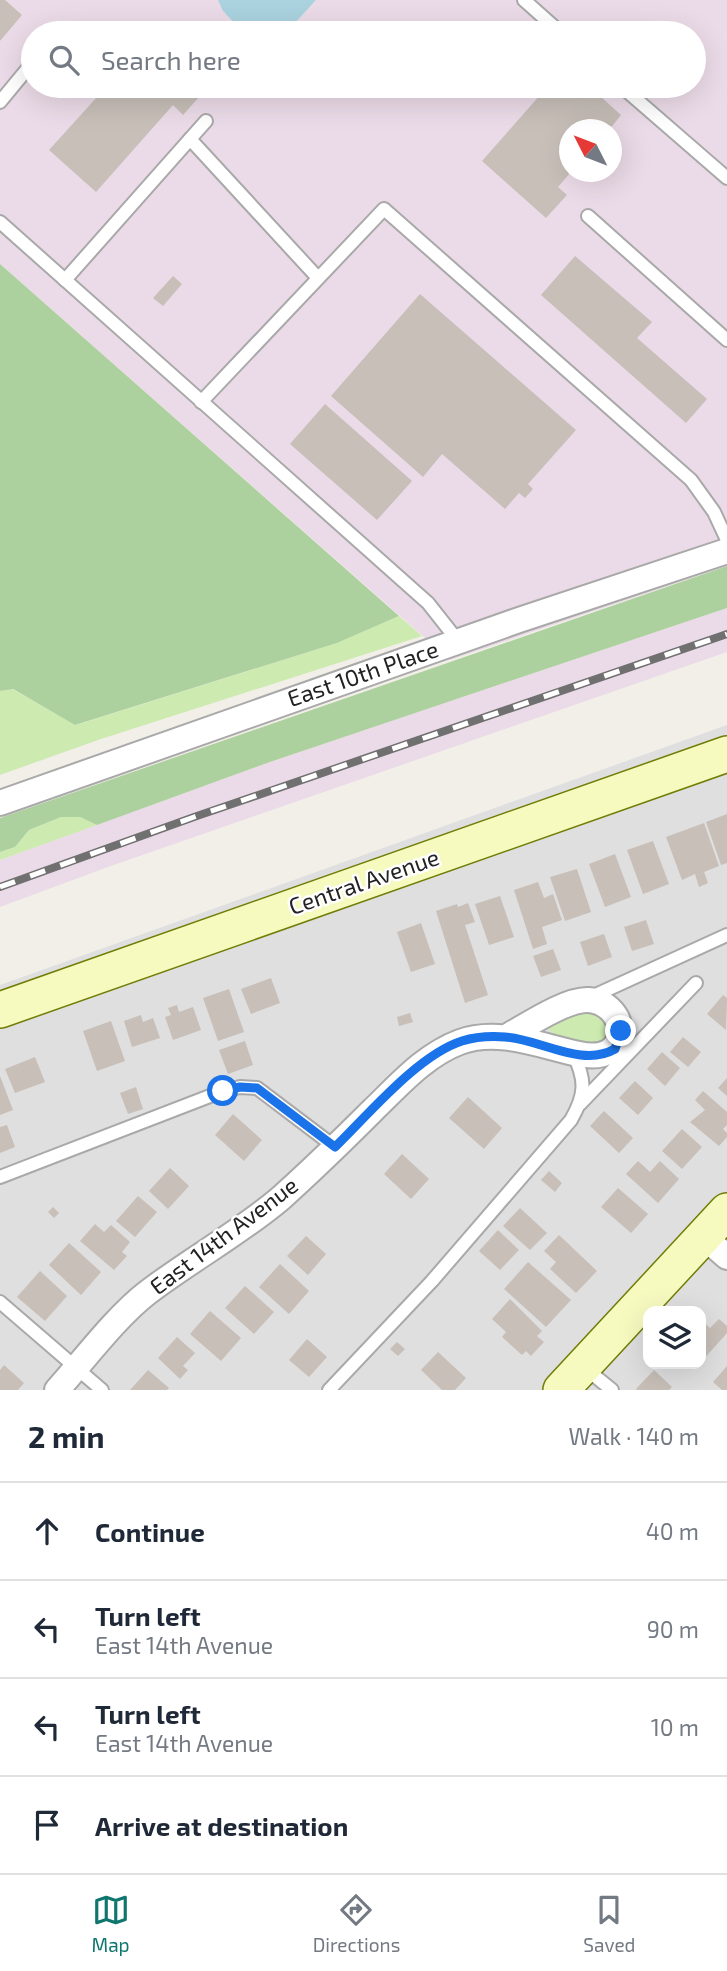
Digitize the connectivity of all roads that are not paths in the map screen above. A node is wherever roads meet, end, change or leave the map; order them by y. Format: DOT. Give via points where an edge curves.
graph roads {
  1 [pos="524,0"];
  2 [pos="548,21"];
  3 [pos="21,77"];
  4 [pos="635,98"];
  5 [pos="0,102"];
  6 [pos="206,121"];
  7 [pos="190,139"];
  8 [pos="727,178"];
  9 [pos="588,216"];
  10 [pos="0,222"];
  11 [pos="318,278"];
  12 [pos="65,280"];
  13 [pos="727,340"];
  14 [pos="201,402"];
  15 [pos="727,540"];
  16 [pos="727,551"];
  17 [pos="458,641"];
  18 [pos="727,754"];
  19 [pos="0,803"];
  20 [pos="727,935"];
  21 [pos="696,984"];
  22 [pos="586,1000"];
  23 [pos="0,1010"];
  24 [pos="506,1037"];
  25 [pos="573,1053"];
  26 [pos="580,1104"];
  27 [pos="335,1147"];
  28 [pos="0,1177"];
  29 [pos="727,1211"];
  30 [pos="715,1247"];
  31 [pos="0,1302"];
  32 [pos="77,1368"];
  33 [pos="572,1378"];
  34 [pos="57,1390"];
  35 [pos="102,1390"];
  36 [pos="329,1390"];
  37 [pos="611,1390"];
  1 -- 2 [label="lane"];
  3 -- 5 [label="lane"];
  4 -- 8 [label="lane"];
  6 -- 7 [label="lane"];
  7 -- 11 [label="lane"];
  7 -- 12 [label="lane"];
  9 -- 13 [label="lane"];
  10 -- 12 [label="lane"];
  11 -- 14 [label="lane"];
  11 -- 15 [label="lane" via="384,209 691,480"];
  12 -- 14 [label="lane"];
  14 -- 17 [label="lane" via="428,603"];
  16 -- 17 [label="street, East 10th Place"];
  17 -- 19 [label="street, East 10th Place"];
  18 -- 23 [label="street, Central Avenue"];
  20 -- 22 [label="lane"];
  21 -- 26 [label="lane"];
  22 -- 24 [label="street, East 14th Avenue"];
  22 -- 25 [label="street, East 14th Avenue" via="613,1014 620,1040 606,1054"];
  24 -- 25 [label="street, East 14th Avenue"];
  24 -- 27 [label="street, East 14th Avenue" via="478,1038 443,1049 408,1076"];
  25 -- 26 [label="lane" via="583,1081"];
  26 -- 36 [label="lane" via="432,1281"];
  27 -- 28 [label="lane" via="257,1088 240,1087"];
  27 -- 32 [label="street, East 14th Avenue" via="278,1200 146,1294"];
  29 -- 30 [label="street"];
  30 -- 33 [label="street"];
  31 -- 32 [label="lane"];
  32 -- 34 [label="street, East 14th Avenue"];
  32 -- 35 [label="lane"];
  33 -- 37 [label="lane"];
}
